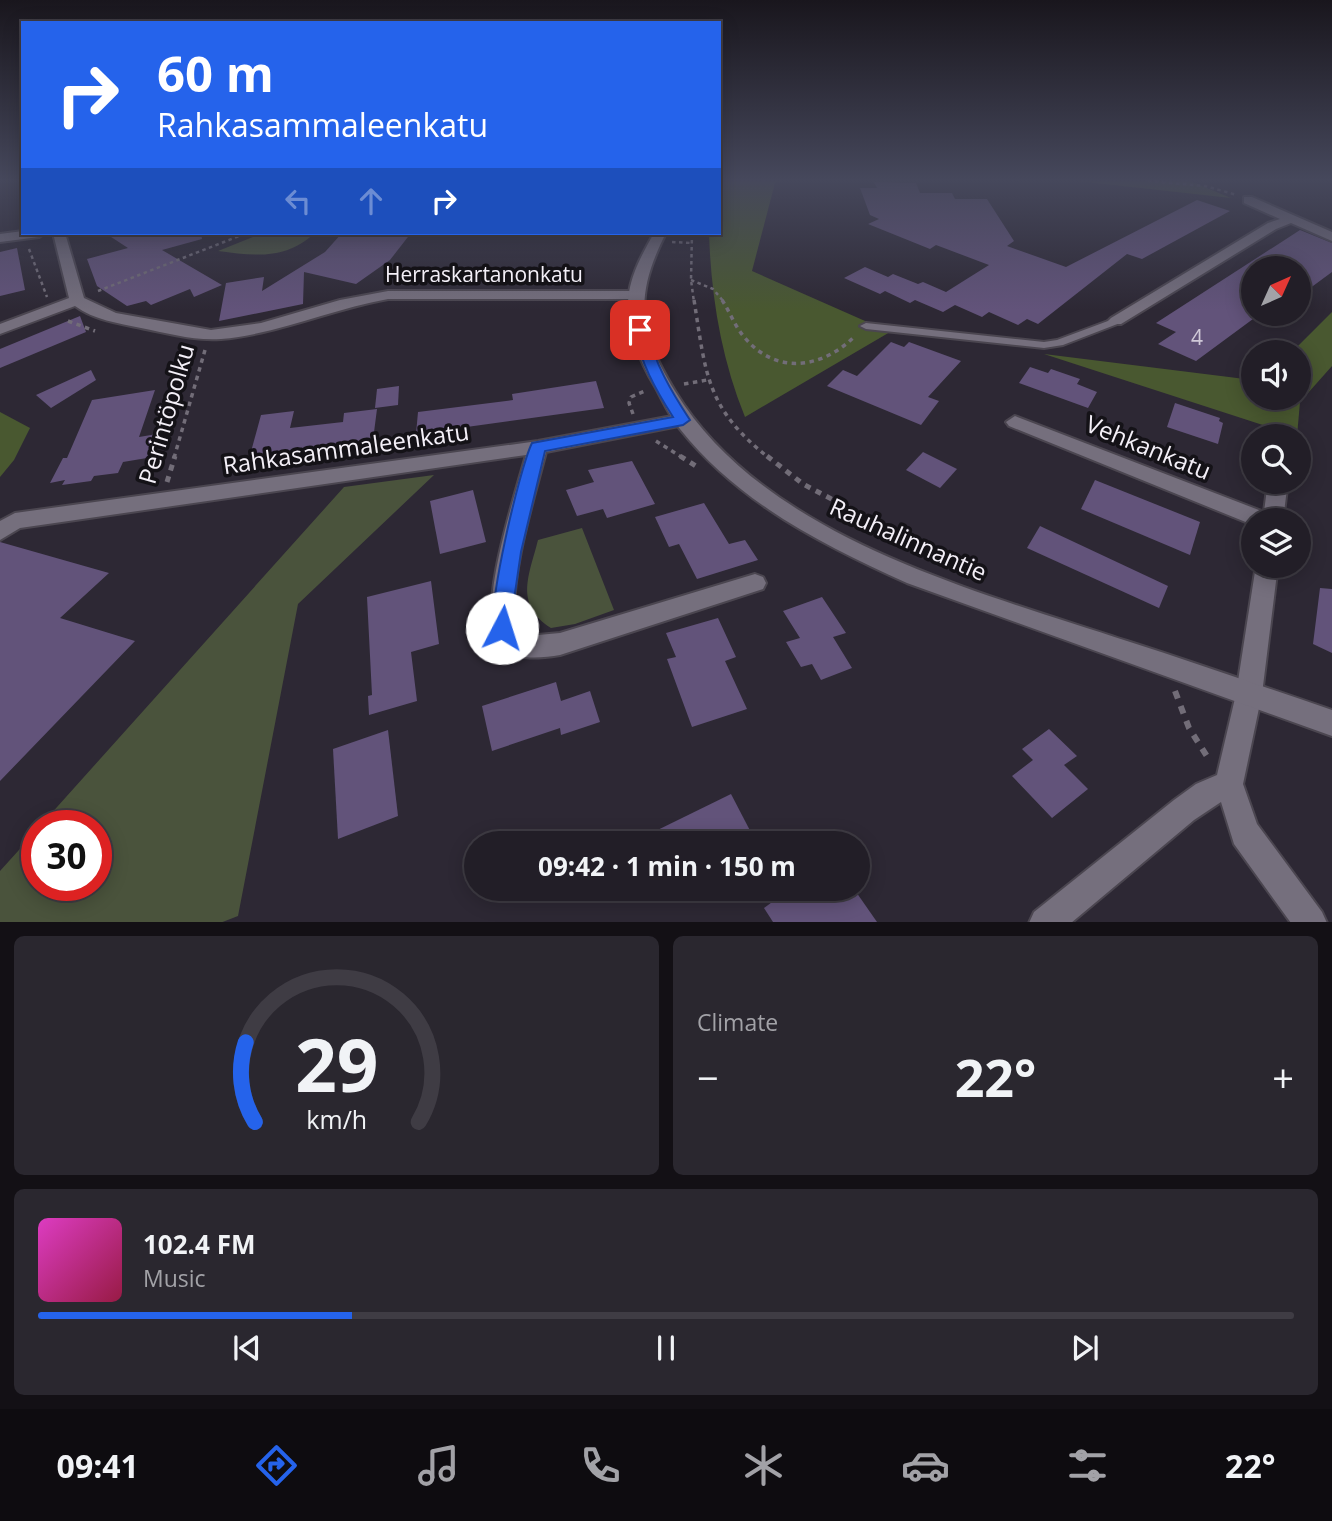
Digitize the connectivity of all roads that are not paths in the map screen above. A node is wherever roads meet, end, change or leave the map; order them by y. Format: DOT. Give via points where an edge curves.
graph roads {
  1 [pos="1277,224"];
  2 [pos="1302,224"];
  3 [pos="23,235"];
  4 [pos="60,235"];
  5 [pos="659,235"];
  6 [pos="1332,237"];
  7 [pos="0,238"];
  8 [pos="636,295"];
  9 [pos="77,300"];
  10 [pos="1116,321"];
  11 [pos="866,326"];
  12 [pos="0,329"];
  13 [pos="683,420"];
  14 [pos="1016,422"];
  15 [pos="538,447"];
  16 [pos="1241,512"];
  17 [pos="7,527"];
  18 [pos="1265,578"];
  19 [pos="755,583"];
  20 [pos="1249,694"];
  21 [pos="1332,723"];
  22 [pos="1229,784"];
  23 [pos="1045,922"];
  24 [pos="1311,922"];
  1 -- 10 [label="street"];
  2 -- 6 [label="street"];
  3 -- 7 [label="street"];
  4 -- 9 [label="street"];
  5 -- 8 [label="street, Rauhalinnantie"];
  8 -- 9 [label="street, Herraskartanonkatu" via="388,295 207,335 108,316"];
  8 -- 13 [label="street, Rauhalinnantie" via="646,354 661,388"];
  9 -- 12 [label="street"];
  10 -- 11 [label="lane" via="1044,345"];
  13 -- 15 [label="street, Rahkasammaleenkatu"];
  13 -- 20 [label="street, Rauhalinnantie" via="756,491 860,552 963,595"];
  14 -- 16 [label="street, Vehkankatu"];
  15 -- 17 [label="street, Rahkasammaleenkatu"];
  15 -- 19 [label="street" via="503,607 502,628 514,643 534,649 560,644"];
  18 -- 20 [label="street"];
  20 -- 21 [label="street, Rauhalinnantie"];
  20 -- 22 [label="street"];
  22 -- 23 [label="street" via="1184,810"];
  22 -- 24 [label="street" via="1245,833"];
}
